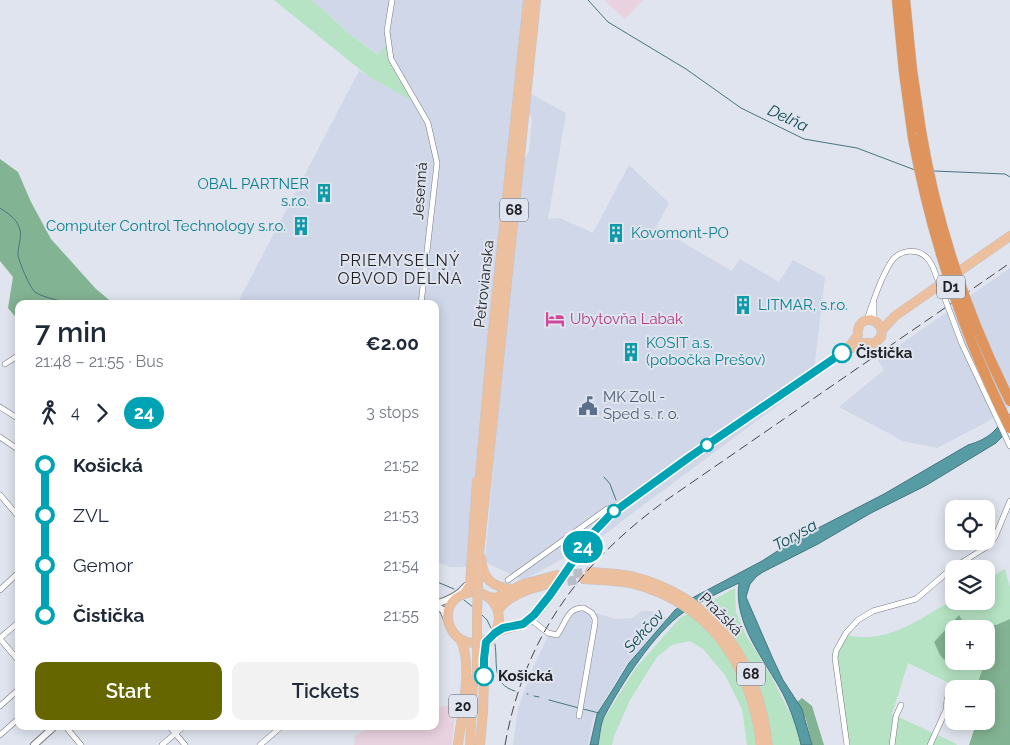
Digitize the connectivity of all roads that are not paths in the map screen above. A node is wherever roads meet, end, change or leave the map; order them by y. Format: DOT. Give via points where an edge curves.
graph roads {
  1 [pos="392,0"];
  2 [pos="528,0"];
  3 [pos="536,0"];
  4 [pos="897,0"];
  5 [pos="905,0"];
  6 [pos="917,135"];
  7 [pos="1010,236"];
  8 [pos="421,300"];
  9 [pos="875,323"];
  10 [pos="858,335"];
  11 [pos="864,343"];
  12 [pos="846,350"];
  13 [pos="15,358"];
  14 [pos="5,364"];
  15 [pos="1010,401"];
  16 [pos="0,407"];
  17 [pos="15,416"];
  18 [pos="488,421"];
  19 [pos="1010,428"];
  20 [pos="0,437"];
  21 [pos="1010,446"];
  22 [pos="15,447"];
  23 [pos="0,495"];
  24 [pos="1010,501"];
  25 [pos="617,508"];
  26 [pos="15,512"];
  27 [pos="568,537"];
  28 [pos="580,551"];
  29 [pos="478,556"];
  30 [pos="470,572"];
  31 [pos="587,575"];
  32 [pos="15,576"];
  33 [pos="508,580"];
  34 [pos="513,588"];
  35 [pos="0,590"];
  36 [pos="464,594"];
  37 [pos="487,596"];
  38 [pos="456,599"];
  39 [pos="439,602"];
  40 [pos="439,603"];
  41 [pos="439,607"];
  42 [pos="498,613"];
  43 [pos="704,618"];
  44 [pos="448,619"];
  45 [pos="530,619"];
  46 [pos="15,625"];
  47 [pos="513,627"];
  48 [pos="493,635"];
  49 [pos="0,638"];
  50 [pos="460,639"];
  51 [pos="478,643"];
  52 [pos="15,656"];
  53 [pos="467,668"];
  54 [pos="475,680"];
  55 [pos="15,693"];
  56 [pos="901,705"];
  57 [pos="0,706"];
  58 [pos="580,711"];
  59 [pos="945,712"];
  60 [pos="15,722"];
  61 [pos="51,730"];
  62 [pos="68,730"];
  63 [pos="172,730"];
  64 [pos="180,730"];
  65 [pos="277,730"];
  66 [pos="176,734"];
  67 [pos="0,735"];
  68 [pos="34,745"];
  69 [pos="81,745"];
  70 [pos="162,745"];
  71 [pos="185,745"];
  72 [pos="260,745"];
  73 [pos="458,745"];
  74 [pos="470,745"];
  75 [pos="475,745"];
  76 [pos="480,745"];
  77 [pos="761,745"];
  78 [pos="768,745"];
  79 [pos="847,745"];
  80 [pos="892,745"];
  81 [pos="930,745"];
  1 -- 8 [label="street, Jesenná" via="387,30 391,59 428,123 437,163"];
  2 -- 18 [label="main road, Petrovianska / 68"];
  3 -- 18 [label="main road, Petrovianska / 68"];
  4 -- 6 [label="highway, D1" via="905,82"];
  5 -- 6 [label="highway, D1"];
  6 -- 15 [label="highway, D1, bridge" via="949,254 976,327"];
  6 -- 19 [label="highway, D1, bridge" via="930,218 953,293 977,358"];
  7 -- 9 [label="main road" via="895,316"];
  9 -- 10 [label="main road" via="860,324"];
  9 -- 11 [label="main road" via="881,338 872,344"];
  9 -- 21 [label="street, bridge" via="875,300 891,262 905,252 926,256 962,344"];
  10 -- 11 [label="main road"];
  10 -- 12 [label="main road"];
  11 -- 12 [label="main road"];
  12 -- 25 [label="main road"];
  13 -- 14 [label="street"];
  16 -- 17 [label="street"];
  18 -- 29 [label="main road"];
  18 -- 30 [label="main road, 68" via="478,457"];
  20 -- 22 [label="street"];
  23 -- 26 [label="street"];
  24 -- 79 [label="street" via="995,537 984,550 950,570 916,599 873,611 846,633 835,658"];
  25 -- 27 [label="street" via="607,509"];
  25 -- 28 [label="main road"];
  27 -- 28 [label="street"];
  27 -- 33 [label="street"];
  28 -- 45 [label="main road"];
  29 -- 34 [label="main road" via="489,581 501,588"];
  29 -- 37 [label="main road" via="481,584"];
  29 -- 54 [label="main road" via="473,586"];
  30 -- 36 [label="main road, 68" via="470,587"];
  30 -- 39 [label="street" via="463,589"];
  31 -- 43 [label="main road, Pražská / 68" via="671,595"];
  32 -- 35 [label="street"];
  34 -- 37 [label="main road" via="496,598"];
  34 -- 42 [label="main road" via="535,580 554,579 503,603"];
  36 -- 37 [label="main road" via="475,592"];
  36 -- 38 [label="main road"];
  37 -- 42 [label="main road"];
  38 -- 40 [label="street"];
  38 -- 44 [label="main road"];
  41 -- 44 [label="street"];
  42 -- 47 [label="main road"];
  42 -- 48 [label="main road"];
  43 -- 77 [label="main road, Pražská / 68" via="744,678 756,715"];
  43 -- 78 [label="main road, Pražská / 68" via="732,643 751,674 764,714"];
  44 -- 50 [label="main road" via="451,630"];
  45 -- 47 [label="main road"];
  45 -- 58 [label="street" via="548,633 557,634 574,609 584,608 594,616 595,627"];
  46 -- 49 [label="street"];
  47 -- 48 [label="main road" via="503,628"];
  48 -- 51 [label="main road"];
  48 -- 76 [label="main road, 20" via="485,648"];
  49 -- 52 [label="street"];
  50 -- 51 [label="main road"];
  50 -- 53 [label="main road, 20" via="466,651"];
  51 -- 53 [label="main road"];
  53 -- 73 [label="main road, 20"];
  54 -- 74 [label="main road"];
  54 -- 75 [label="main road"];
  55 -- 57 [label="street"];
  56 -- 80 [label="street"];
  59 -- 81 [label="street"];
  60 -- 67 [label="street"];
  61 -- 68 [label="street"];
  62 -- 69 [label="street"];
  63 -- 66 [label="street"];
  64 -- 66 [label="street"];
  65 -- 72 [label="street"];
  66 -- 70 [label="street"];
  66 -- 71 [label="street"];
}
